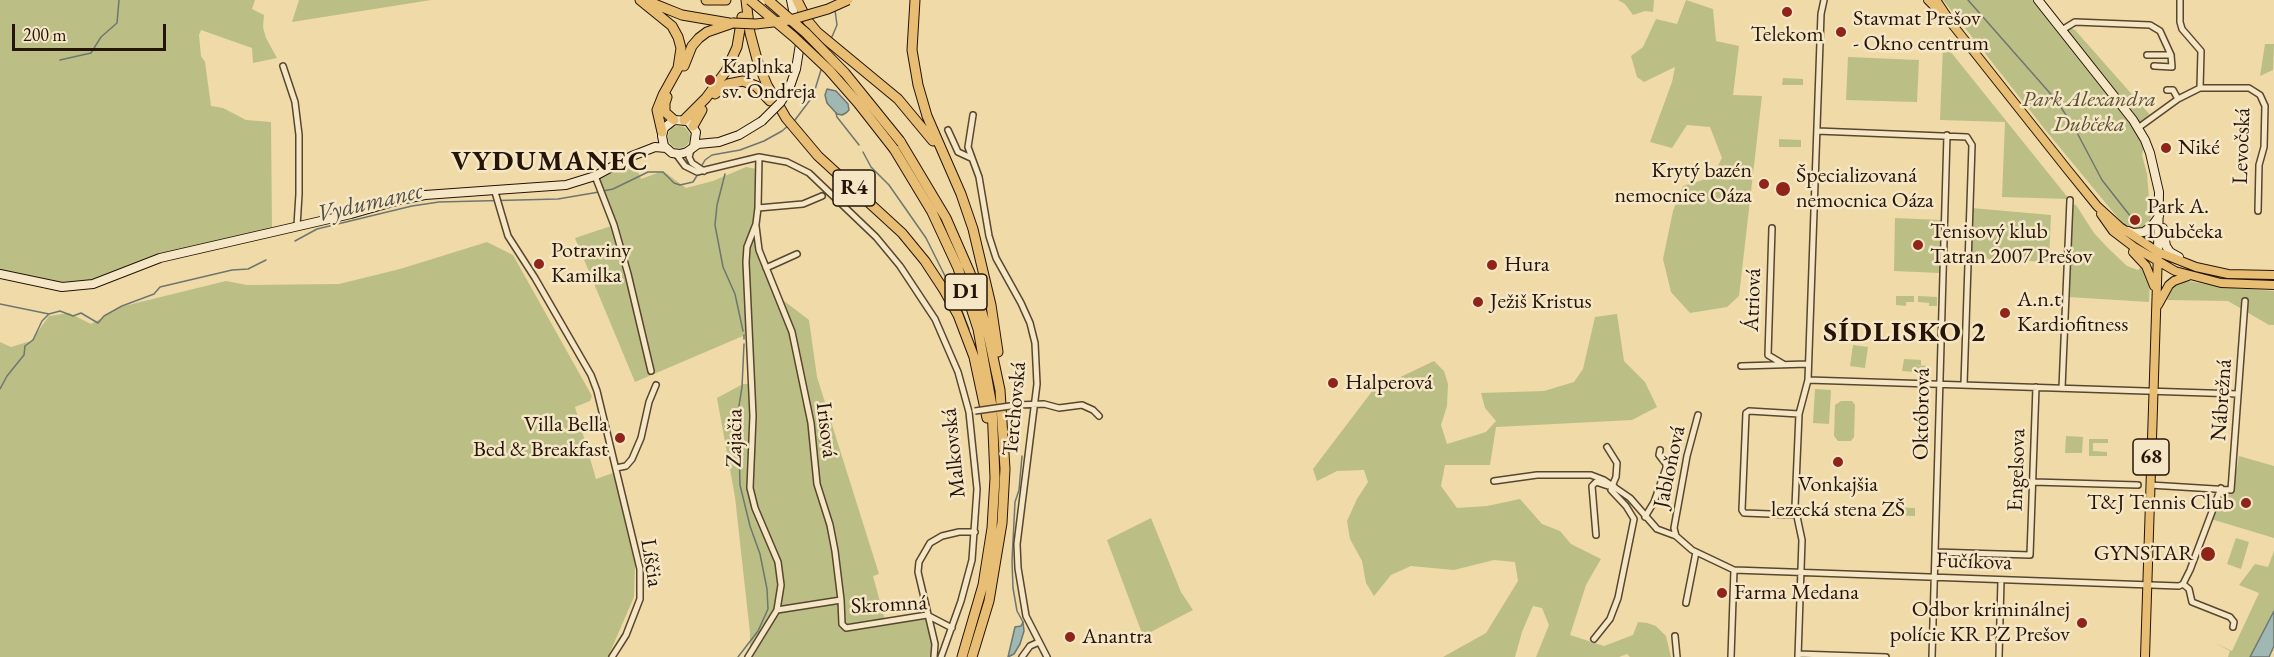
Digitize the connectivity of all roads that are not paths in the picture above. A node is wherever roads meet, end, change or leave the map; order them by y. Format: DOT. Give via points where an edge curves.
graph roads {
  1 [pos="640,0"];
  2 [pos="645,0"];
  3 [pos="706,0"];
  4 [pos="726,0"];
  5 [pos="747,0"];
  6 [pos="768,0"];
  7 [pos="791,0"];
  8 [pos="797,0"];
  9 [pos="848,0"];
  10 [pos="915,0"];
  11 [pos="1824,0"];
  12 [pos="1928,0"];
  13 [pos="1936,0"];
  14 [pos="2038,0"];
  15 [pos="2180,0"];
  16 [pos="733,23"];
  17 [pos="1952,24"];
  18 [pos="2062,30"];
  19 [pos="2147,55"];
  20 [pos="2171,55"];
  21 [pos="284,66"];
  22 [pos="2154,66"];
  23 [pos="2200,88"];
  24 [pos="2166,90"];
  25 [pos="2178,99"];
  26 [pos="973,115"];
  27 [pos="786,118"];
  28 [pos="674,120"];
  29 [pos="691,127"];
  30 [pos="2138,128"];
  31 [pos="948,130"];
  32 [pos="1817,130"];
  33 [pos="662,134"];
  34 [pos="1947,135"];
  35 [pos="725,139"];
  36 [pos="897,145"];
  37 [pos="666,148"];
  38 [pos="693,148"];
  39 [pos="676,154"];
  40 [pos="632,156"];
  41 [pos="759,158"];
  42 [pos="971,158"];
  43 [pos="948,165"];
  44 [pos="695,169"];
  45 [pos="595,176"];
  46 [pos="822,196"];
  47 [pos="496,198"];
  48 [pos="2070,200"];
  49 [pos="758,208"];
  50 [pos="2258,211"];
  51 [pos="2160,215"];
  52 [pos="756,224"];
  53 [pos="297,226"];
  54 [pos="1772,228"];
  55 [pos="2117,229"];
  56 [pos="2158,252"];
  57 [pos="797,254"];
  58 [pos="2158,263"];
  59 [pos="766,268"];
  60 [pos="2228,273"];
  61 [pos="0,274"];
  62 [pos="2274,275"];
  63 [pos="2189,276"];
  64 [pos="2274,285"];
  65 [pos="2245,301"];
  66 [pos="2156,310"];
  67 [pos="1783,364"];
  68 [pos="1808,364"];
  69 [pos="1741,366"];
  70 [pos="651,371"];
  71 [pos="1808,380"];
  72 [pos="1940,384"];
  73 [pos="1964,384"];
  74 [pos="656,385"];
  75 [pos="2036,387"];
  76 [pos="2062,388"];
  77 [pos="1000,390"];
  78 [pos="2152,390"];
  79 [pos="2238,394"];
  80 [pos="1035,404"];
  81 [pos="972,411"];
  82 [pos="1799,414"];
  83 [pos="1698,415"];
  84 [pos="1099,416"];
  85 [pos="1607,447"];
  86 [pos="995,449"];
  87 [pos="1660,450"];
  88 [pos="616,468"];
  89 [pos="1494,482"];
  90 [pos="2033,482"];
  91 [pos="2138,485"];
  92 [pos="2150,485"];
  93 [pos="1612,487"];
  94 [pos="2221,488"];
  95 [pos="1796,515"];
  96 [pos="1645,517"];
  97 [pos="1671,530"];
  98 [pos="975,532"];
  99 [pos="1596,535"];
  100 [pos="1696,552"];
  101 [pos="1935,552"];
  102 [pos="1734,570"];
  103 [pos="1801,573"];
  104 [pos="1934,578"];
  105 [pos="2001,580"];
  106 [pos="2183,584"];
  107 [pos="2146,585"];
  108 [pos="841,600"];
  109 [pos="1686,603"];
  110 [pos="777,610"];
  111 [pos="927,615"];
  112 [pos="2233,627"];
  113 [pos="952,628"];
  114 [pos="1675,636"];
  115 [pos="1594,639"];
  116 [pos="1040,642"];
  117 [pos="936,656"];
  118 [pos="1798,656"];
  119 [pos="612,657"];
  120 [pos="748,657"];
  121 [pos="962,657"];
  122 [pos="972,657"];
  123 [pos="1022,657"];
  124 [pos="1047,657"];
  125 [pos="1677,657"];
  126 [pos="1731,657"];
  127 [pos="1886,657"];
  128 [pos="1932,657"];
  129 [pos="1999,657"];
  130 [pos="2145,657"];
  1 -- 33 [label="highway" via="672,26 681,48 678,68 657,110"];
  2 -- 16 [label="highway" via="682,15"];
  3 -- 4 [label="highway"];
  5 -- 27 [label="highway, R4" via="758,63"];
  5 -- 29 [label="highway" via="733,56"];
  5 -- 36 [label="highway, D1, bridge" via="794,36"];
  6 -- 36 [label="highway, D1, bridge" via="845,73"];
  7 -- 35 [label="main road, bridge" via="800,44 789,89 762,121"];
  8 -- 43 [label="highway" via="807,20 824,38 898,99"];
  9 -- 16 [label="highway, bridge" via="790,20"];
  10 -- 43 [label="highway" via="912,36 916,76 927,116"];
  11 -- 32 [label="street"];
  12 -- 17 [label="main road"];
  13 -- 17 [label="main road"];
  14 -- 18 [label="main road"];
  15 -- 23 [label="street" via="2182,29 2201,51"];
  16 -- 28 [label="highway" via="707,33 692,46 665,103 665,112"];
  17 -- 55 [label="main road"];
  18 -- 20 [label="street" via="2075,22 2150,25 2160,31"];
  18 -- 30 [label="main road"];
  19 -- 20 [label="street"];
  20 -- 22 [label="street" via="2172,68"];
  21 -- 53 [label="street" via="296,102 299,135"];
  23 -- 25 [label="street"];
  23 -- 50 [label="street, Levočská" via="2249,88 2260,95 2265,106"];
  24 -- 25 [label="street" via="2172,90"];
  25 -- 30 [label="street"];
  26 -- 42 [label="street, Terchovská" via="968,147"];
  27 -- 29 [label="highway" via="756,86 738,81 721,88"];
  27 -- 86 [label="highway, R4" via="824,161 895,225 939,282 958,315 974,357"];
  28 -- 29 [label="main road"];
  28 -- 33 [label="main road"];
  29 -- 35 [label="main road" via="704,138"];
  29 -- 38 [label="main road"];
  30 -- 51 [label="main road" via="2157,177"];
  31 -- 42 [label="street" via="958,152"];
  32 -- 34 [label="street"];
  32 -- 68 [label="street"];
  33 -- 37 [label="main road"];
  33 -- 40 [label="main road"];
  34 -- 72 [label="street, Októbrová"];
  34 -- 73 [label="street, Októbrová" via="1967,137 1972,145"];
  35 -- 38 [label="main road"];
  36 -- 77 [label="highway, D1" via="942,210 970,273"];
  36 -- 86 [label="highway, D1" via="932,212 970,302 989,384"];
  37 -- 39 [label="main road"];
  37 -- 40 [label="main road" via="654,147"];
  38 -- 39 [label="main road"];
  38 -- 44 [label="street" via="690,160"];
  39 -- 44 [label="street" via="685,166"];
  40 -- 45 [label="main road"];
  41 -- 44 [label="street, Malkovská" via="704,171"];
  41 -- 49 [label="street, Zajačia"];
  41 -- 81 [label="street, Malkovská" via="787,162 808,173 893,257 944,337"];
  42 -- 80 [label="street, Terchovská" via="979,177 996,258 1030,323 1037,364"];
  43 -- 77 [label="highway" via="981,258 1000,364"];
  45 -- 47 [label="main road"];
  45 -- 70 [label="street" via="614,225"];
  46 -- 49 [label="street" via="803,204"];
  47 -- 53 [label="main road" via="425,195"];
  47 -- 88 [label="street, Líščia" via="508,236 591,375"];
  48 -- 76 [label="street"];
  49 -- 52 [label="street, Zajačia"];
  51 -- 55 [label="main road" via="2149,229 2140,233"];
  51 -- 56 [label="main road"];
  51 -- 60 [label="main road" via="2170,252"];
  52 -- 59 [label="street, Irisová"];
  52 -- 110 [label="street, Zajačia" via="749,238 746,262 753,416 750,488 780,571"];
  53 -- 61 [label="main road" via="160,258 93,284 62,287"];
  54 -- 67 [label="street, Átriová" via="1768,355"];
  55 -- 56 [label="main road"];
  55 -- 58 [label="main road" via="2134,248"];
  55 -- 66 [label="main road" via="2124,244 2146,266 2154,283"];
  56 -- 58 [label="main road, 68"];
  56 -- 60 [label="main road" via="2196,267"];
  57 -- 59 [label="street"];
  58 -- 63 [label="main road"];
  58 -- 66 [label="main road, 68"];
  59 -- 108 [label="street, Irisová" via="792,333"];
  60 -- 62 [label="main road"];
  63 -- 64 [label="main road" via="2221,284"];
  63 -- 66 [label="main road, 68" via="2169,285"];
  65 -- 79 [label="street, Nábrežná"];
  66 -- 78 [label="main road, 68"];
  67 -- 68 [label="street"];
  67 -- 69 [label="street"];
  68 -- 71 [label="street"];
  71 -- 72 [label="street"];
  71 -- 82 [label="street"];
  72 -- 73 [label="street"];
  72 -- 101 [label="street, Októbrová"];
  73 -- 75 [label="street"];
  74 -- 88 [label="street" via="632,459 626,466"];
  75 -- 76 [label="street"];
  75 -- 90 [label="street, Engelsova"];
  76 -- 78 [label="street"];
  77 -- 122 [label="highway, D1" via="1005,469 1002,523 989,601"];
  78 -- 79 [label="street"];
  78 -- 92 [label="main road, 68"];
  79 -- 94 [label="street, Nábrežná" via="2233,482 2231,490"];
  80 -- 81 [label="street, Terchovská, bridge"];
  80 -- 84 [label="street, Terchovská" via="1059,408 1082,405"];
  80 -- 116 [label="street, Terchovská" via="1017,544 1023,606"];
  81 -- 98 [label="street, Malkovská" via="977,489"];
  82 -- 95 [label="street"];
  82 -- 95 [label="street" via="1746,413 1742,510"];
  83 -- 97 [label="street, Jabloňová"];
  85 -- 93 [label="street" via="1617,463"];
  86 -- 121 [label="highway, D1" via="988,559"];
  87 -- 96 [label="street" via="1666,468"];
  88 -- 119 [label="street, Líščia" via="640,569 641,590 626,635"];
  89 -- 93 [label="street" via="1563,474 1591,476"];
  90 -- 91 [label="street"];
  90 -- 101 [label="street, Engelsova" via="2031,555"];
  92 -- 94 [label="street"];
  92 -- 107 [label="main road, 68"];
  93 -- 96 [label="street" via="1630,498"];
  93 -- 99 [label="street" via="1593,483"];
  93 -- 115 [label="street" via="1634,519 1618,598 1610,619"];
  94 -- 106 [label="street, Nábrežná"];
  95 -- 103 [label="street" via="1802,540"];
  96 -- 97 [label="street" via="1657,529"];
  97 -- 100 [label="street, Jabloňová"];
  98 -- 111 [label="street, Malkovská" via="942,536 925,549 918,572"];
  98 -- 113 [label="street, Malkovská" via="972,560"];
  100 -- 102 [label="street, Jabloňová"];
  100 -- 109 [label="street"];
  101 -- 104 [label="street, Októbrová"];
  102 -- 103 [label="street, Jabloňová"];
  102 -- 126 [label="street"];
  103 -- 104 [label="street, Fučíkova"];
  103 -- 118 [label="street"];
  104 -- 105 [label="street, Fučíkova"];
  104 -- 128 [label="street, Októbrová"];
  105 -- 107 [label="street, Fučíkova"];
  105 -- 129 [label="street"];
  106 -- 107 [label="street"];
  106 -- 112 [label="street" via="2189,588 2192,602 2230,617"];
  107 -- 130 [label="main road, 68"];
  108 -- 110 [label="street, Skromná"];
  108 -- 111 [label="street, Skromná" via="842,624 846,628"];
  110 -- 120 [label="street, Zajačia"];
  111 -- 113 [label="street, Skromná"];
  111 -- 117 [label="street, Malkovská"];
  113 -- 117 [label="street, Malkovská"];
  114 -- 125 [label="street"];
  116 -- 123 [label="street" via="1030,646"];
  116 -- 124 [label="street, Terchovská"];
  118 -- 127 [label="street"];
}
